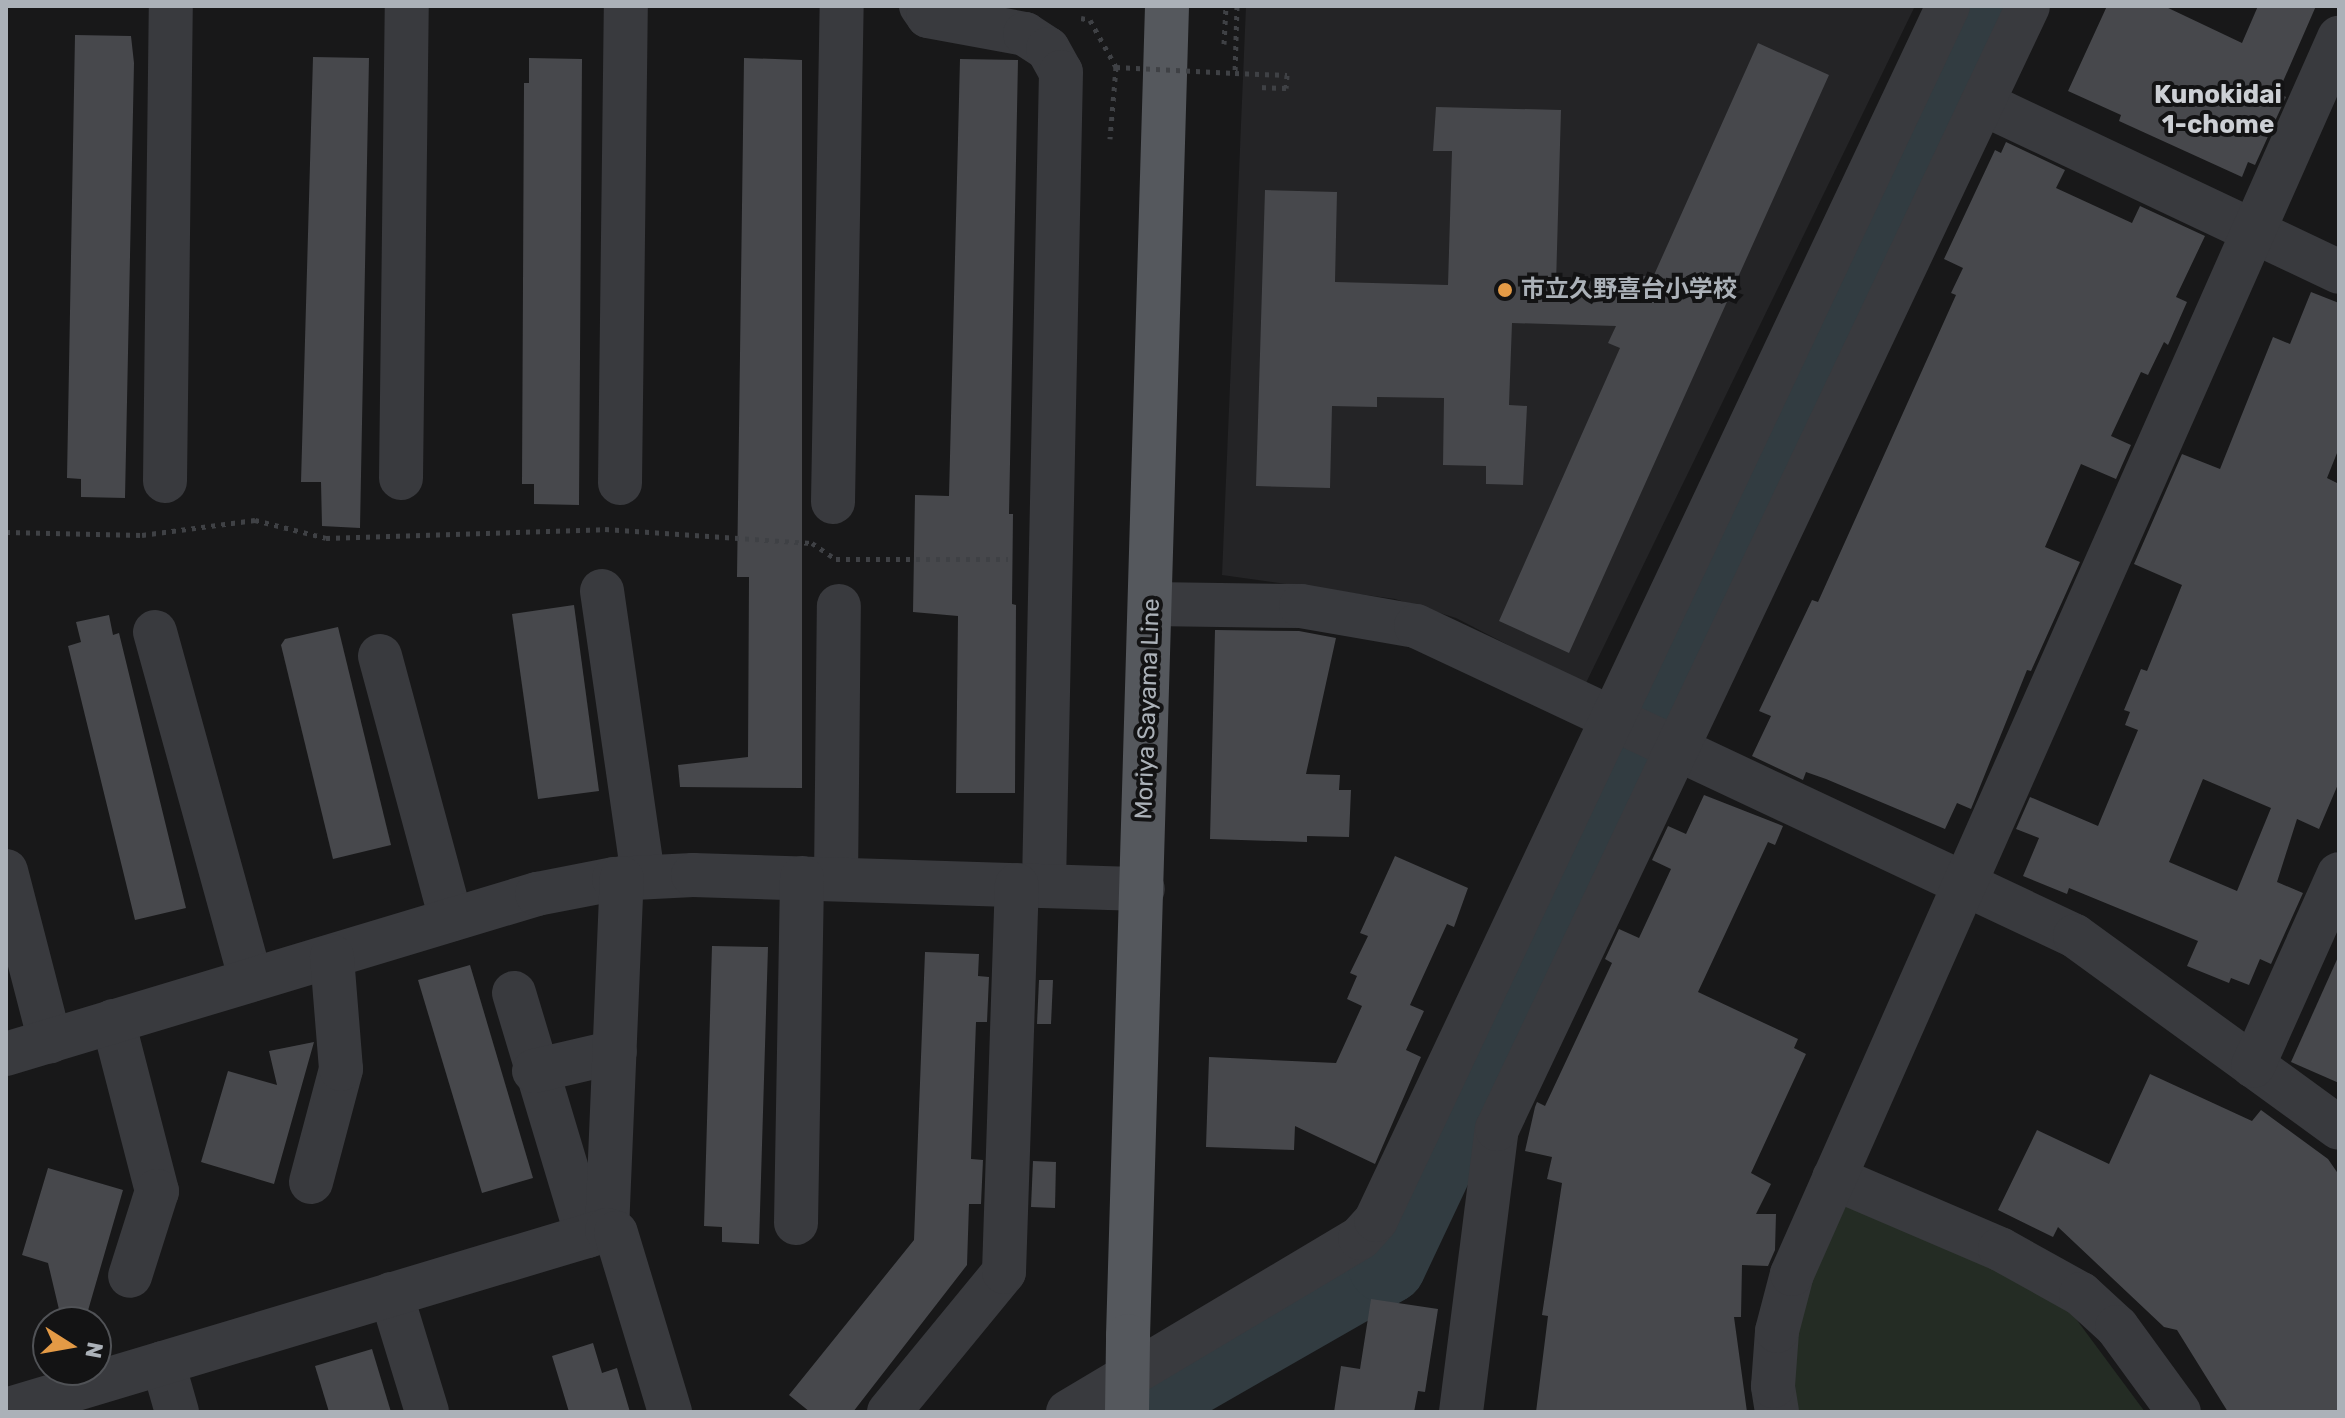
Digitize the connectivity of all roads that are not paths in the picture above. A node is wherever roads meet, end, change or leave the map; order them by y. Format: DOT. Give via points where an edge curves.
graph roads {
  1 [pos="171,6"];
  2 [pos="407,6"];
  3 [pos="626,6"];
  4 [pos="842,6"];
  5 [pos="921,6"];
  6 [pos="1167,6"];
  7 [pos="1948,6"];
  8 [pos="2028,6"];
  9 [pos="2339,38"];
  10 [pos="1982,103"];
  11 [pos="2253,231"];
  12 [pos="2339,272"];
  13 [pos="401,478"];
  14 [pos="165,481"];
  15 [pos="620,483"];
  16 [pos="833,502"];
  17 [pos="602,591"];
  18 [pos="1151,604"];
  19 [pos="839,606"];
  20 [pos="155,632"];
  21 [pos="380,656"];
  22 [pos="1646,732"];
  23 [pos="6,871"];
  24 [pos="2339,874"];
  25 [pos="632,878"];
  26 [pos="819,879"];
  27 [pos="1966,882"];
  28 [pos="1030,886"];
  29 [pos="1143,889"];
  30 [pos="451,920"];
  31 [pos="332,956"];
  32 [pos="251,980"];
  33 [pos="514,993"];
  34 [pos="113,1021"];
  35 [pos="50,1041"];
  36 [pos="615,1052"];
  37 [pos="6,1054"];
  38 [pos="2253,1066"];
  39 [pos="534,1071"];
  40 [pos="2339,1128"];
  41 [pos="1834,1178"];
  42 [pos="311,1182"];
  43 [pos="796,1223"];
  44 [pos="597,1233"];
  45 [pos="130,1276"];
  46 [pos="391,1294"];
  47 [pos="163,1363"];
  48 [pos="6,1410"];
  49 [pos="177,1412"];
  50 [pos="427,1412"];
  51 [pos="670,1412"];
  52 [pos="889,1412"];
  53 [pos="1068,1412"];
  54 [pos="1127,1412"];
  55 [pos="1461,1412"];
  56 [pos="1777,1412"];
  57 [pos="2179,1412"];
  1 -- 14 [label="street"];
  2 -- 13 [label="street"];
  3 -- 15 [label="street"];
  4 -- 16 [label="street"];
  5 -- 28 [label="street" via="928,16 1025,34 1048,49 1061,72 1051,559"];
  6 -- 18 [label="main road, Moriya Sayama Line"];
  7 -- 22 [label="street"];
  8 -- 10 [label="street"];
  9 -- 11 [label="street"];
  10 -- 11 [label="street"];
  10 -- 22 [label="street"];
  11 -- 12 [label="street"];
  11 -- 27 [label="street"];
  17 -- 25 [label="street"];
  18 -- 22 [label="street" via="1301,606 1416,626"];
  18 -- 29 [label="main road, Moriya Sayama Line"];
  19 -- 26 [label="street"];
  20 -- 32 [label="street"];
  21 -- 30 [label="street"];
  22 -- 27 [label="street"];
  22 -- 53 [label="street" via="1376,1220 1360,1238"];
  22 -- 55 [label="street" via="1497,1129"];
  23 -- 35 [label="street"];
  24 -- 38 [label="street"];
  25 -- 26 [label="street"];
  25 -- 30 [label="street" via="537,894"];
  25 -- 36 [label="street"];
  26 -- 28 [label="street"];
  26 -- 43 [label="street"];
  27 -- 38 [label="street" via="2075,936"];
  27 -- 41 [label="street"];
  28 -- 29 [label="street"];
  28 -- 52 [label="street" via="1004,1272"];
  29 -- 54 [label="main road, Moriya Sayama Line, bridge"];
  30 -- 31 [label="street"];
  31 -- 32 [label="street"];
  31 -- 42 [label="street" via="341,1069"];
  32 -- 34 [label="street"];
  33 -- 39 [label="street"];
  34 -- 35 [label="street"];
  34 -- 45 [label="street" via="157,1191"];
  35 -- 37 [label="street"];
  36 -- 39 [label="street"];
  36 -- 44 [label="street"];
  38 -- 40 [label="street"];
  39 -- 44 [label="street"];
  41 -- 56 [label="street" via="1792,1274 1777,1331"];
  41 -- 57 [label="street" via="2000,1249 2081,1294 2117,1327"];
  44 -- 46 [label="street"];
  44 -- 51 [label="street" via="616,1233"];
  46 -- 47 [label="street"];
  46 -- 50 [label="street"];
  47 -- 48 [label="street"];
  47 -- 49 [label="street"];
}
